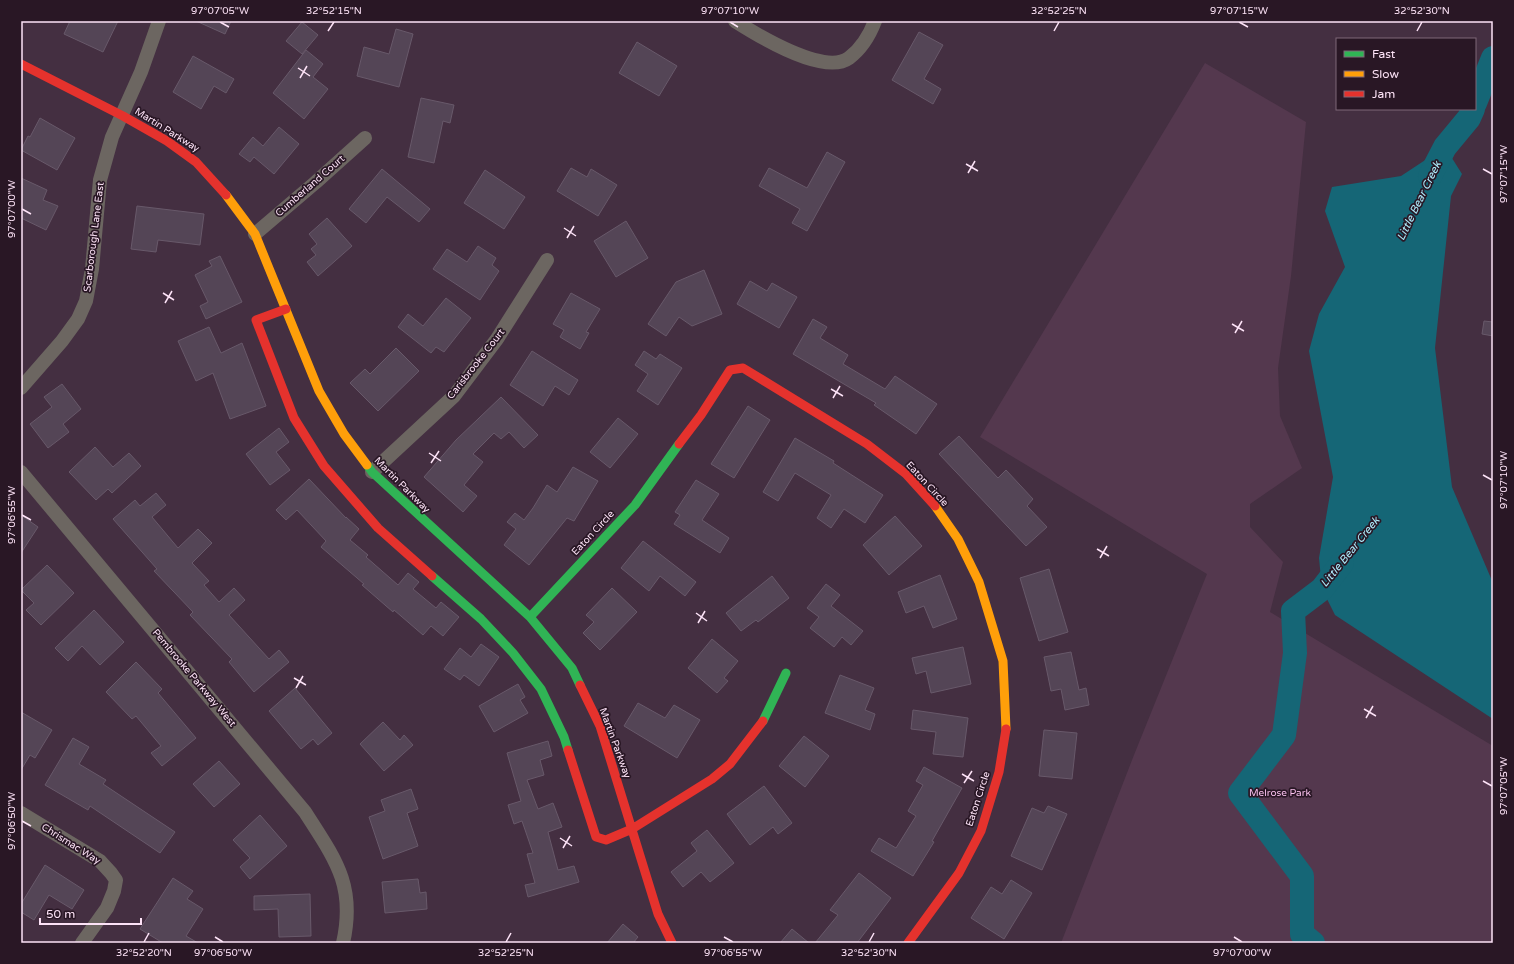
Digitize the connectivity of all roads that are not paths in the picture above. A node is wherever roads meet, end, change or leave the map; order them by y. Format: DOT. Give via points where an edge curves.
graph roads {
  1 [pos="159,21"];
  2 [pos="735,21"];
  3 [pos="875,21"];
  4 [pos="21,64"];
  5 [pos="123,116"];
  6 [pos="365,138"];
  7 [pos="255,234"];
  8 [pos="547,260"];
  9 [pos="286,309"];
  10 [pos="21,388"];
  11 [pos="21,472"];
  12 [pos="372,472"];
  13 [pos="530,617"];
  14 [pos="786,673"];
  15 [pos="21,814"];
  16 [pos="632,829"];
  17 [pos="82,943"];
  18 [pos="342,943"];
  19 [pos="672,943"];
  20 [pos="908,943"];
  1 -- 5 [label="street, Scarborough Lane East"];
  2 -- 3 [label="street" via="767,40 801,55 818,61 834,62 848,59 856,51"];
  4 -- 5 [label="street, Martin Parkway"];
  5 -- 7 [label="street, Martin Parkway" via="167,141 196,162 229,198"];
  5 -- 10 [label="street, Scarborough Lane East" via="112,137 100,180 92,269 86,301 78,319 62,341"];
  6 -- 7 [label="street, Cumberland Court"];
  7 -- 9 [label="street, Martin Parkway"];
  8 -- 12 [label="street, Carisbrooke Court" via="497,339 454,396"];
  9 -- 12 [label="street, Martin Parkway" via="319,391 344,434"];
  9 -- 16 [label="street" via="256,320 294,418 324,466 378,528 481,619 513,653 541,689 564,738 596,837 606,840"];
  11 -- 18 [label="street, Pembrooke Parkway West" via="305,812 333,855 344,880 348,911"];
  12 -- 13 [label="street, Martin Parkway"];
  13 -- 16 [label="street, Martin Parkway" via="572,668 600,726"];
  13 -- 20 [label="street, Eaton Circle" via="635,504 701,415 730,370 744,368 867,444 906,474 933,503 958,539 979,582 1003,661 1006,726 999,772 981,831 959,873"];
  14 -- 16 [label="street" via="761,726 730,764 712,779"];
  15 -- 17 [label="street, Chrismac Way" via="100,861 116,880 107,908"];
  16 -- 19 [label="street, Martin Parkway" via="658,914"];
}
